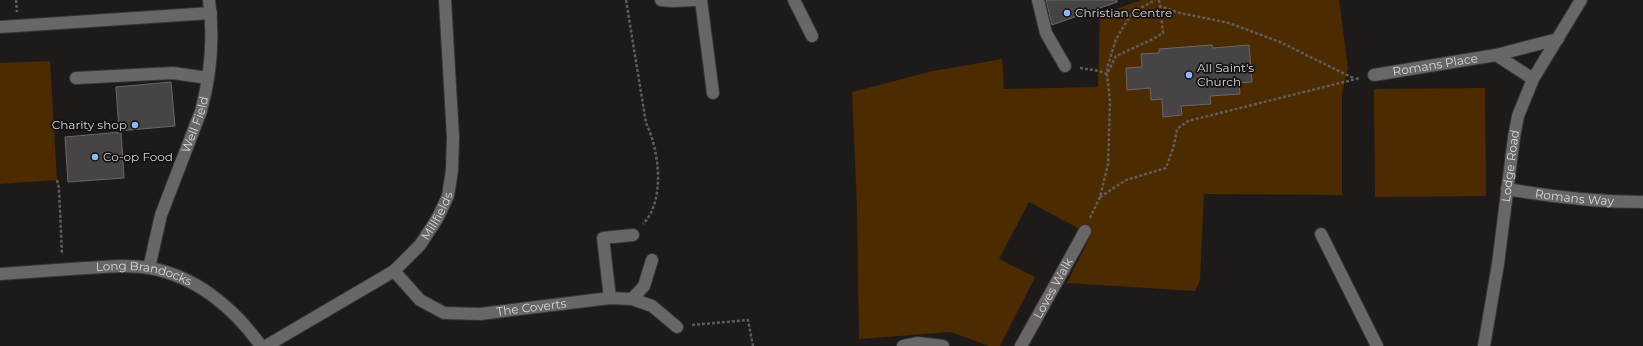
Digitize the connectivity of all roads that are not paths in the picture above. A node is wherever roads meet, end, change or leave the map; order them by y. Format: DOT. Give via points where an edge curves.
graph roads {
  1 [pos="209,0"];
  2 [pos="445,0"];
  3 [pos="661,0"];
  4 [pos="696,0"];
  5 [pos="701,0"];
  6 [pos="794,0"];
  7 [pos="1038,0"];
  8 [pos="1581,0"];
  9 [pos="211,13"];
  10 [pos="0,27"];
  11 [pos="812,36"];
  12 [pos="1558,39"];
  13 [pos="1496,55"];
  14 [pos="1065,66"];
  15 [pos="1374,76"];
  16 [pos="76,78"];
  17 [pos="208,78"];
  18 [pos="1533,79"];
  19 [pos="713,93"];
  20 [pos="1507,189"];
  21 [pos="1643,202"];
  22 [pos="1085,231"];
  23 [pos="1321,234"];
  24 [pos="633,235"];
  25 [pos="652,260"];
  26 [pos="149,268"];
  27 [pos="394,271"];
  28 [pos="0,274"];
  29 [pos="610,298"];
  30 [pos="632,299"];
  31 [pos="677,327"];
  32 [pos="261,346"];
  33 [pos="266,346"];
  34 [pos="903,346"];
  35 [pos="943,346"];
  36 [pos="1021,346"];
  37 [pos="1378,346"];
  38 [pos="1484,346"];
  1 -- 9 [label="street, Well Field"];
  2 -- 27 [label="street, Millfields" via="453,137 448,196 438,219 420,245"];
  3 -- 4 [label="street"];
  5 -- 19 [label="street"];
  6 -- 11 [label="street"];
  7 -- 14 [label="street" via="1045,29"];
  8 -- 12 [label="street, Lodge Road"];
  9 -- 10 [label="street"];
  9 -- 17 [label="street, Well Field" via="212,39"];
  12 -- 13 [label="street, Romans Place"];
  12 -- 18 [label="street, Lodge Road"];
  13 -- 15 [label="street, Romans Place"];
  13 -- 18 [label="street"];
  16 -- 17 [label="street" via="173,73"];
  17 -- 26 [label="street, Well Field" via="201,110 161,215"];
  18 -- 20 [label="street, Lodge Road" via="1518,116"];
  20 -- 21 [label="street, Romans Way" via="1552,197"];
  20 -- 38 [label="street, Lodge Road"];
  22 -- 36 [label="street, Loves Walk"];
  23 -- 37 [label="street"];
  24 -- 29 [label="street" via="603,238"];
  25 -- 30 [label="street" via="644,286"];
  26 -- 28 [label="street, Long Brandocks" via="120,266"];
  26 -- 32 [label="street, Long Brandocks" via="166,272 210,294 230,309"];
  27 -- 29 [label="street, The Coverts" via="420,300 444,313 480,314"];
  27 -- 33 [label="street, Millfields"];
  29 -- 30 [label="street, The Coverts"];
  30 -- 31 [label="street, The Coverts" via="652,306"];
  34 -- 35 [label="street" via="918,343"];
}
